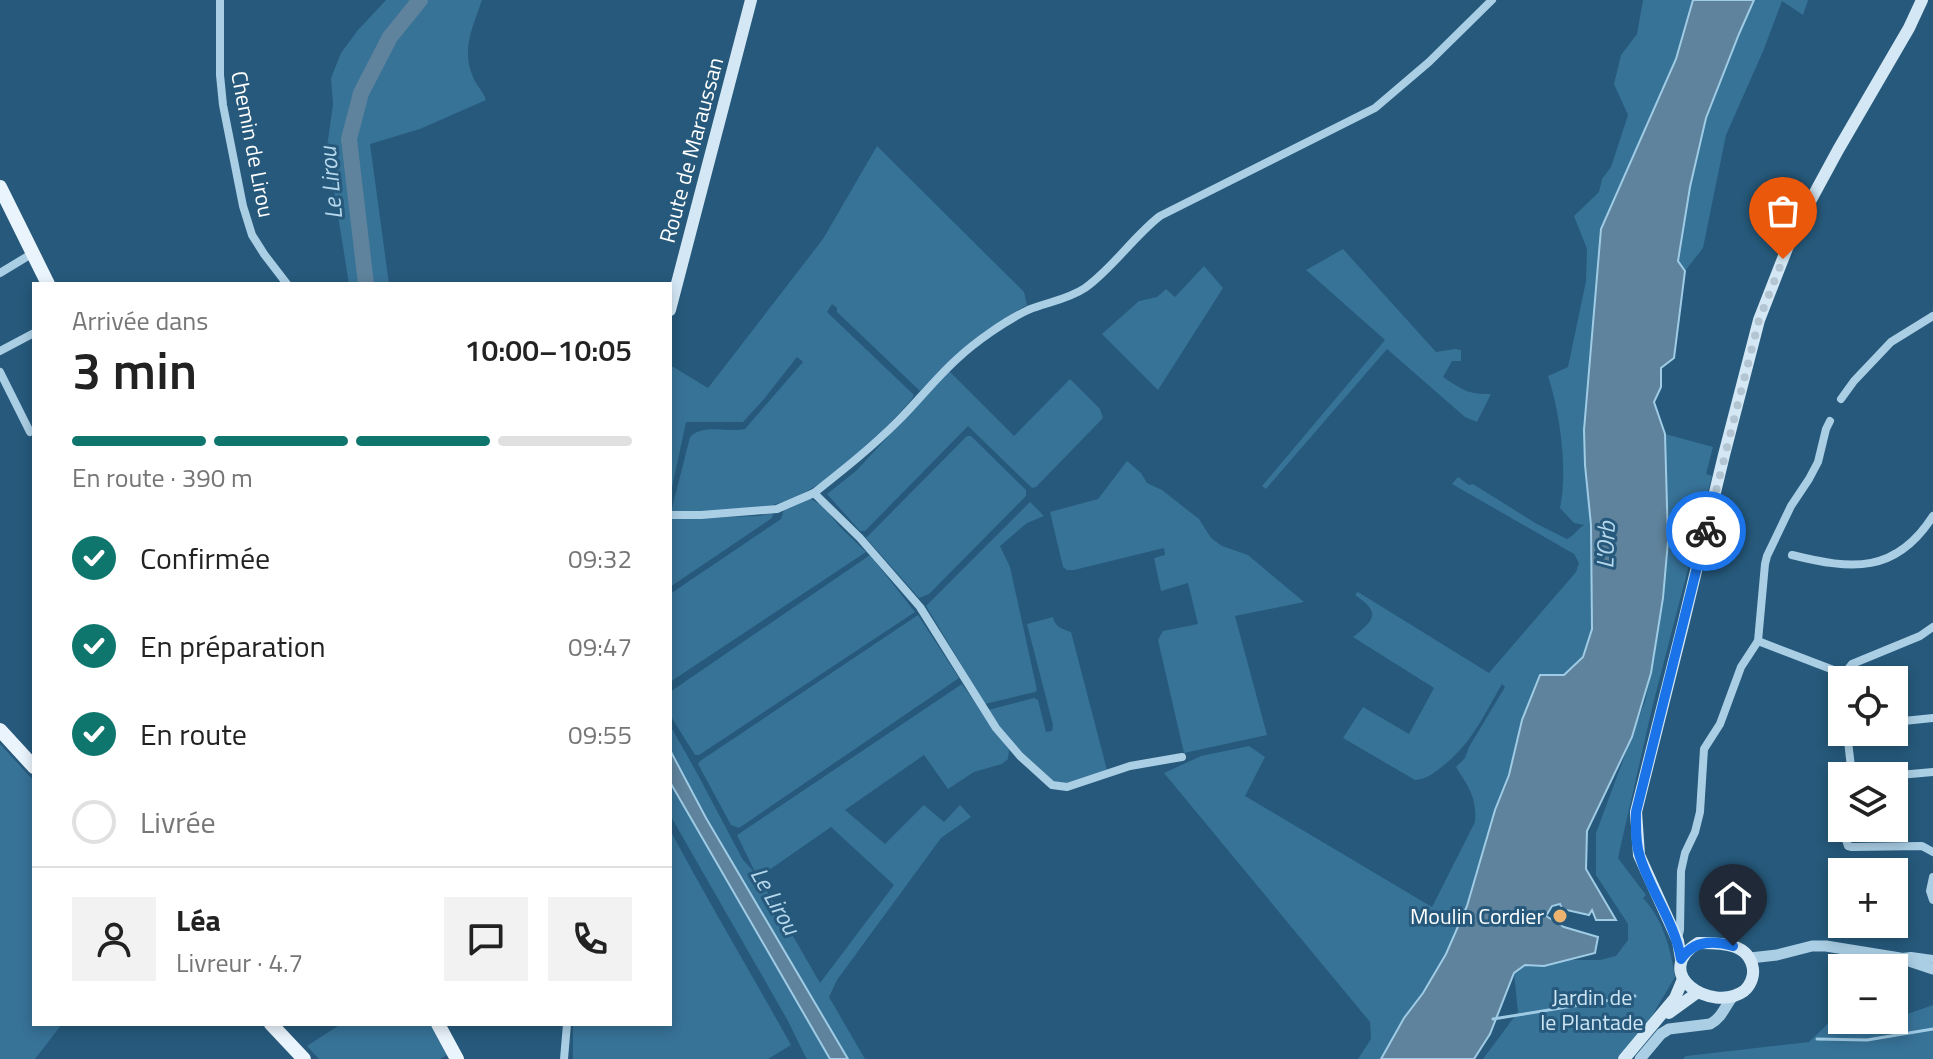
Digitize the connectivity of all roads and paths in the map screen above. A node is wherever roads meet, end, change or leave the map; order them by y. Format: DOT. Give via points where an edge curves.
graph roads {
  1 [pos="220,0"];
  2 [pos="749,0"];
  3 [pos="1492,0"];
  4 [pos="1922,0"];
  5 [pos="0,187"];
  6 [pos="33,253"];
  7 [pos="0,273"];
  8 [pos="47,282"];
  9 [pos="285,282"];
  10 [pos="672,284"];
  11 [pos="672,302"];
  12 [pos="1933,316"];
  13 [pos="32,334"];
  14 [pos="0,351"];
  15 [pos="0,372"];
  16 [pos="1841,399"];
  17 [pos="1830,421"];
  18 [pos="30,432"];
  19 [pos="814,493"];
  20 [pos="672,515"];
  21 [pos="1933,516"];
  22 [pos="1792,555"];
  23 [pos="1933,627"];
  24 [pos="1758,641"];
  25 [pos="1851,666"];
  26 [pos="1828,670"];
  27 [pos="1933,718"];
  28 [pos="1908,721"];
  29 [pos="0,730"];
  30 [pos="1182,757"];
  31 [pos="32,765"];
  32 [pos="1933,772"];
  33 [pos="1908,774"];
  34 [pos="1847,842"];
  35 [pos="1933,852"];
  36 [pos="1933,877"];
  37 [pos="1933,900"];
  38 [pos="1682,950"];
  39 [pos="1875,954"];
  40 [pos="1777,955"];
  41 [pos="1908,957"];
  42 [pos="1750,958"];
  43 [pos="1933,959"];
  44 [pos="1908,961"];
  45 [pos="1933,969"];
  46 [pos="1754,973"];
  47 [pos="1683,979"];
  48 [pos="1698,992"];
  49 [pos="1711,996"];
  50 [pos="1733,996"];
  51 [pos="1710,1024"];
  52 [pos="273,1026"];
  53 [pos="439,1026"];
  54 [pos="567,1026"];
  55 [pos="1646,1034"];
  56 [pos="304,1059"];
  57 [pos="457,1059"];
  58 [pos="564,1059"];
  59 [pos="1624,1059"];
  60 [pos="1640,1059"];
  1 -- 9 [label="street, Chemin de Lirou" via="223,105 243,206 252,235"];
  2 -- 10 [label="main road, Route de Maraussan"];
  2 -- 11 [label="main road, Route de Maraussan"];
  3 -- 19 [label="street" via="1375,108 1160,216 1085,288 1025,312 975,344 862,456"];
  4 -- 38 [label="main road" via="1800,219 1755,335 1636,812 1639,855"];
  5 -- 6 [label="main road"];
  6 -- 7 [label="street"];
  6 -- 8 [label="main road"];
  12 -- 16 [label="street" via="1891,342"];
  13 -- 14 [label="street"];
  15 -- 18 [label="street"];
  17 -- 24 [label="street" via="1818,462 1767,556"];
  19 -- 20 [label="street" via="777,509"];
  19 -- 30 [label="street" via="920,607 996,728 1052,785 1067,787 1130,766"];
  21 -- 22 [label="street" via="1911,542 1875,563 1843,565"];
  23 -- 25 [label="street"];
  24 -- 26 [label="street"];
  24 -- 38 [label="street" via="1704,749 1700,812 1681,871"];
  27 -- 28 [label="street"];
  29 -- 31 [label="main road"];
  32 -- 33 [label="street"];
  34 -- 35 [label="street" via="1852,847 1922,846"];
  36 -- 37 [label="street"];
  38 -- 42 [label="main road" via="1698,943 1724,943"];
  38 -- 47 [label="main road"];
  39 -- 40 [label="street" via="1826,946"];
  40 -- 42 [label="street"];
  40 -- 46 [label="street"];
  41 -- 43 [label="street"];
  42 -- 46 [label="main road"];
  44 -- 45 [label="street"];
  46 -- 50 [label="main road" via="1749,985"];
  47 -- 48 [label="main road"];
  47 -- 55 [label="main road"];
  48 -- 49 [label="main road"];
  48 -- 55 [label="main road"];
  49 -- 50 [label="main road"];
  49 -- 51 [label="street" via="1717,1012"];
  50 -- 51 [label="street"];
  51 -- 60 [label="street" via="1669,1029"];
  52 -- 56 [label="main road"];
  53 -- 57 [label="main road"];
  54 -- 58 [label="street"];
  55 -- 59 [label="main road"];
}
